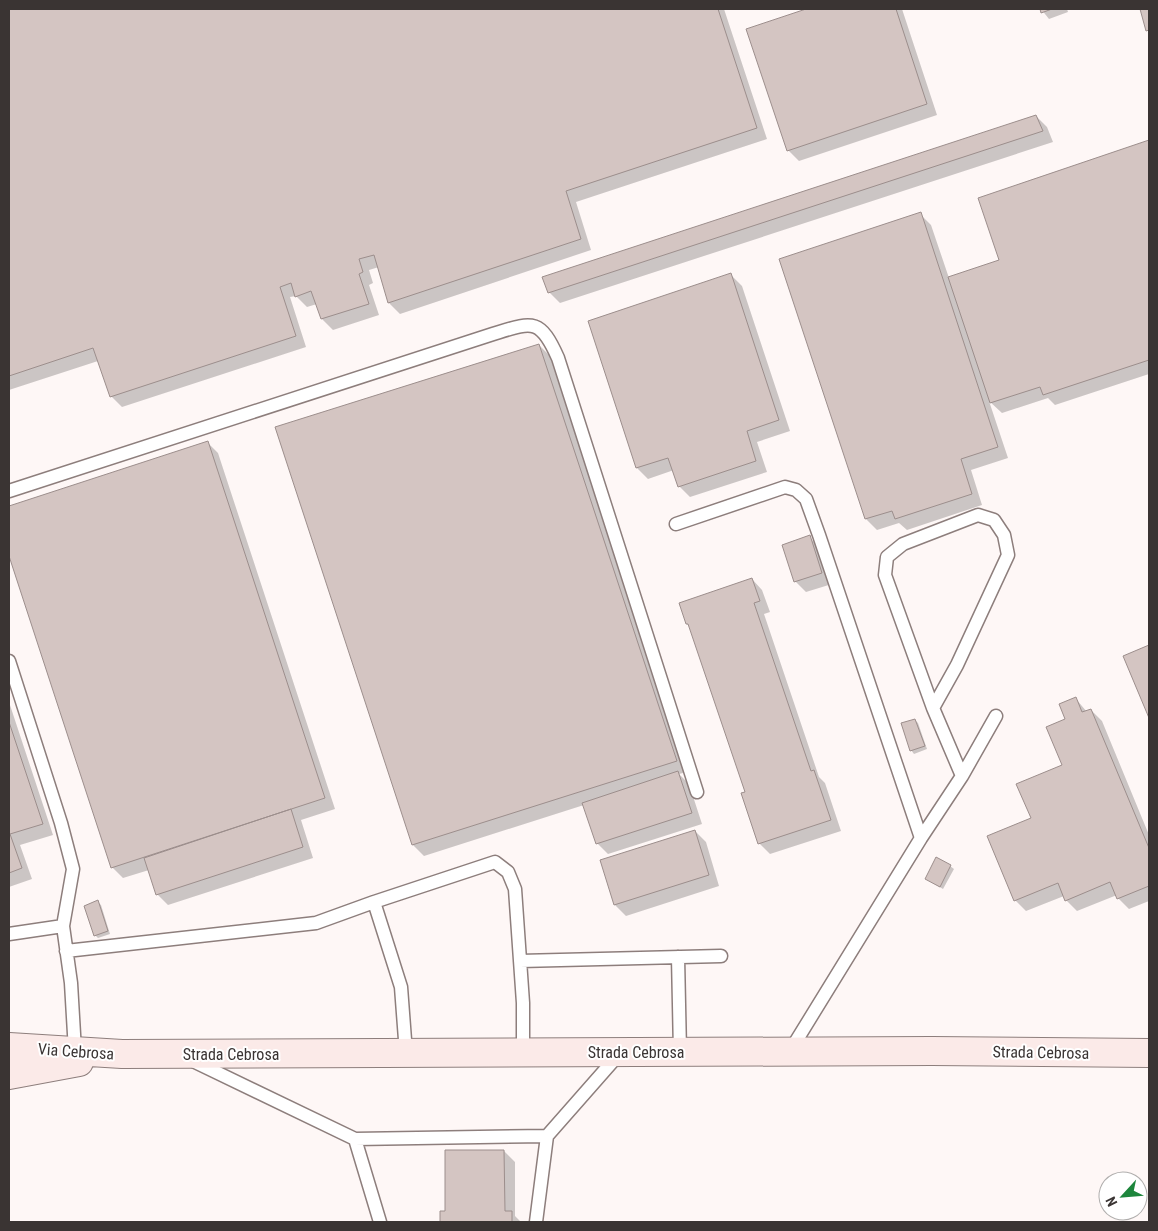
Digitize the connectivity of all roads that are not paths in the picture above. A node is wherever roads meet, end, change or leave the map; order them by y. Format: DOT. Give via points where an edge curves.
graph roads {
  1 [pos="9,491"];
  2 [pos="676,524"];
  3 [pos="9,660"];
  4 [pos="933,708"];
  5 [pos="996,716"];
  6 [pos="962,776"];
  7 [pos="698,792"];
  8 [pos="921,838"];
  9 [pos="374,902"];
  10 [pos="63,926"];
  11 [pos="9,934"];
  12 [pos="66,951"];
  13 [pos="721,956"];
  14 [pos="678,957"];
  15 [pos="520,961"];
  16 [pos="9,1047"];
  17 [pos="75,1051"];
  18 [pos="790,1051"];
  19 [pos="523,1052"];
  20 [pos="621,1052"];
  21 [pos="680,1052"];
  22 [pos="406,1053"];
  23 [pos="1149,1053"];
  24 [pos="122,1054"];
  25 [pos="178,1054"];
  26 [pos="9,1075"];
  27 [pos="547,1136"];
  28 [pos="355,1139"];
  29 [pos="380,1222"];
  30 [pos="536,1222"];
  1 -- 7 [label="lane" via="526,324 538,326 549,338 558,358"];
  2 -- 8 [label="lane" via="785,487 796,490 806,500"];
  3 -- 10 [label="lane" via="73,869"];
  4 -- 4 [label="lane" via="885,575 887,557 903,544 978,515 994,520 1004,535 1008,555 957,665"];
  4 -- 6 [label="lane"];
  5 -- 6 [label="lane"];
  6 -- 8 [label="lane"];
  8 -- 18 [label="lane"];
  9 -- 12 [label="lane" via="316,923"];
  9 -- 15 [label="lane" via="494,862 508,872 514,889"];
  9 -- 22 [label="lane" via="401,987"];
  10 -- 11 [label="lane"];
  10 -- 12 [label="lane"];
  12 -- 17 [label="lane"];
  13 -- 14 [label="lane"];
  14 -- 15 [label="lane"];
  14 -- 21 [label="lane"];
  15 -- 19 [label="lane"];
  16 -- 17 [label="main road, Via Cebrosa"];
  17 -- 24 [label="main road, Via Cebrosa"];
  18 -- 21 [label="main road, Strada Cebrosa"];
  18 -- 23 [label="main road, Strada Cebrosa"];
  19 -- 20 [label="main road, Strada Cebrosa"];
  19 -- 22 [label="main road, Strada Cebrosa"];
  20 -- 21 [label="main road, Strada Cebrosa"];
  20 -- 27 [label="lane"];
  22 -- 25 [label="main road, Strada Cebrosa"];
  24 -- 25 [label="main road, Strada Cebrosa"];
  24 -- 26 [label="main road, Via Cebrosa"];
  25 -- 28 [label="lane"];
  27 -- 28 [label="lane"];
  27 -- 30 [label="lane"];
  28 -- 29 [label="lane"];
}
